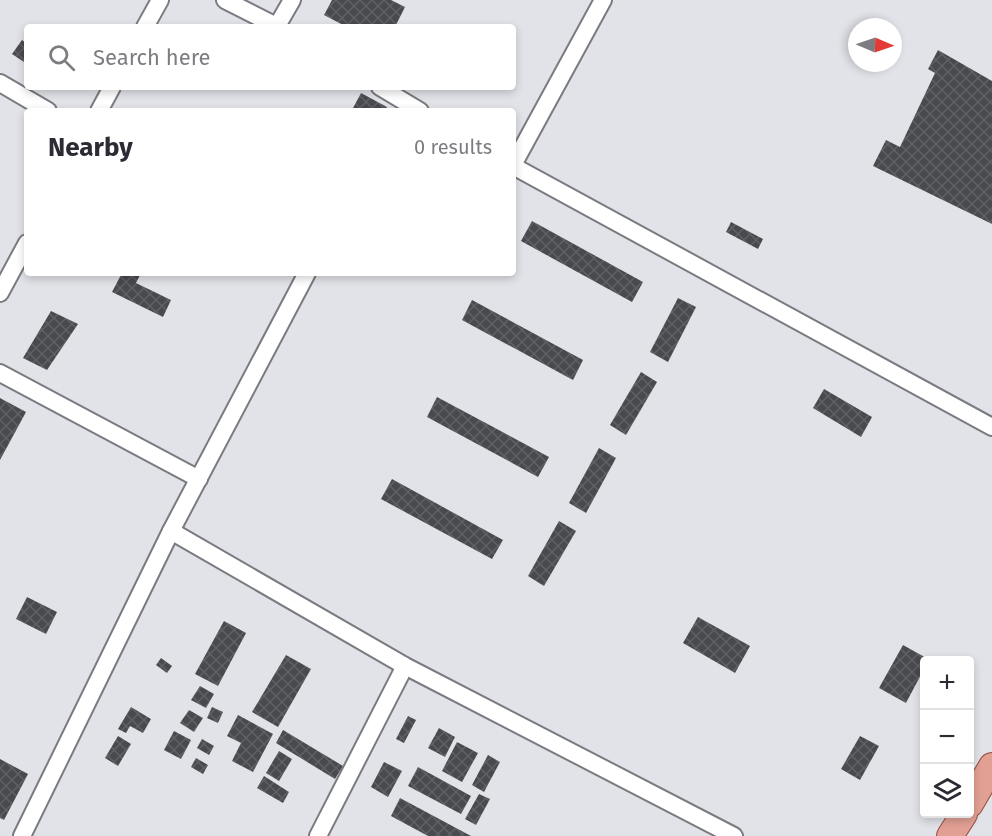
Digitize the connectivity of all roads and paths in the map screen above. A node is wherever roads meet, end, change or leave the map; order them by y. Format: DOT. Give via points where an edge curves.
graph roads {
  1 [pos="160,0"];
  2 [pos="225,0"];
  3 [pos="292,0"];
  4 [pos="603,0"];
  5 [pos="147,24"];
  6 [pos="272,24"];
  7 [pos="280,24"];
  8 [pos="0,83"];
  9 [pos="110,90"];
  10 [pos="385,90"];
  11 [pos="43,108"];
  12 [pos="101,108"];
  13 [pos="415,108"];
  14 [pos="516,160"];
  15 [pos="516,168"];
  16 [pos="24,249"];
  17 [pos="305,276"];
  18 [pos="0,293"];
  19 [pos="0,373"];
  20 [pos="992,427"];
  21 [pos="198,479"];
  22 [pos="171,531"];
  23 [pos="405,666"];
  24 [pos="992,766"];
  25 [pos="974,796"];
  26 [pos="961,818"];
  27 [pos="22,836"];
  28 [pos="318,836"];
  29 [pos="734,836"];
  30 [pos="950,836"];
  1 -- 5 [label="street"];
  2 -- 6 [label="street"];
  3 -- 7 [label="street"];
  4 -- 14 [label="street"];
  8 -- 11 [label="street"];
  9 -- 12 [label="street"];
  10 -- 13 [label="street"];
  15 -- 20 [label="street"];
  16 -- 18 [label="street"];
  17 -- 21 [label="street"];
  19 -- 21 [label="street"];
  21 -- 22 [label="street"];
  22 -- 23 [label="street"];
  22 -- 27 [label="street"];
  23 -- 28 [label="street"];
  23 -- 29 [label="street"];
  24 -- 25 [label="main road"];
  26 -- 30 [label="main road"];
}
